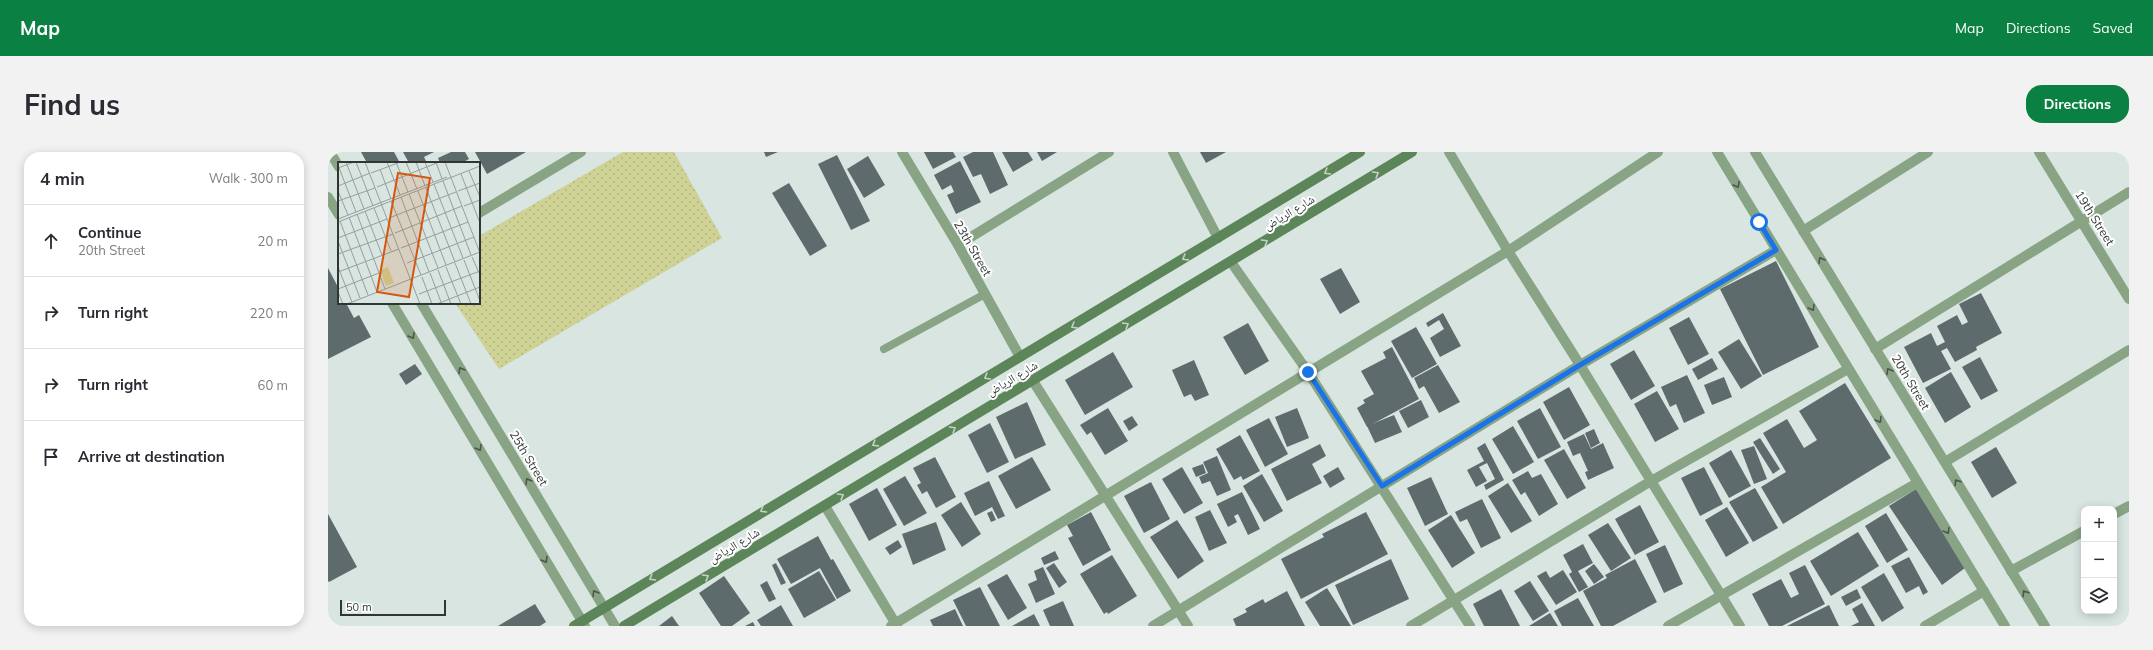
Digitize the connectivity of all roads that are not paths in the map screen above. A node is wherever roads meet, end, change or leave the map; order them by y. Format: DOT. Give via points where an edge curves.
graph roads {
  1 [pos="330,152"];
  2 [pos="581,152"];
  3 [pos="902,152"];
  4 [pos="1109,152"];
  5 [pos="1174,152"];
  6 [pos="1360,152"];
  7 [pos="1412,152"];
  8 [pos="1449,152"];
  9 [pos="1658,152"];
  10 [pos="1717,152"];
  11 [pos="1755,152"];
  12 [pos="1928,152"];
  13 [pos="2039,152"];
  14 [pos="338,164"];
  15 [pos="2129,192"];
  16 [pos="328,197"];
  17 [pos="480,212"];
  18 [pos="338,213"];
  19 [pos="2082,222"];
  20 [pos="1803,230"];
  21 [pos="1218,238"];
  22 [pos="958,246"];
  23 [pos="1776,250"];
  24 [pos="1508,251"];
  25 [pos="1231,262"];
  26 [pos="985,294"];
  27 [pos="2129,299"];
  28 [pos="393,304"];
  29 [pos="422,304"];
  30 [pos="884,349"];
  31 [pos="1875,349"];
  32 [pos="2129,350"];
  33 [pos="1020,358"];
  34 [pos="1580,365"];
  35 [pos="1848,369"];
  36 [pos="1308,372"];
  37 [pos="1033,381"];
  38 [pos="1945,462"];
  39 [pos="1651,481"];
  40 [pos="1917,483"];
  41 [pos="1382,486"];
  42 [pos="1106,495"];
  43 [pos="825,506"];
  44 [pos="2129,506"];
  45 [pos="2117,512"];
  46 [pos="2081,533"];
  47 [pos="2011,571"];
  48 [pos="1984,591"];
  49 [pos="1720,595"];
  50 [pos="1454,600"];
  51 [pos="604,608"];
  52 [pos="1178,610"];
  53 [pos="580,624"];
  54 [pos="895,625"];
  55 [pos="615,626"];
  56 [pos="624,626"];
  57 [pos="1152,626"];
  58 [pos="1188,626"];
  59 [pos="1411,626"];
  60 [pos="1470,626"];
  61 [pos="1668,626"];
  62 [pos="1740,626"];
  63 [pos="1925,626"];
  64 [pos="2005,626"];
  65 [pos="2045,626"];
  1 -- 14 [label="street"];
  2 -- 17 [label="street"];
  3 -- 22 [label="street, 23th Street"];
  4 -- 22 [label="street"];
  5 -- 21 [label="street"];
  6 -- 21 [label="main road, شارع الرياض, one-way"];
  25 -- 7 [label="main road, شارع الرياض, one-way"];
  8 -- 24 [label="street"];
  9 -- 24 [label="street"];
  10 -- 23 [label="street, one-way"];
  11 -- 20 [label="street, 20th Street"];
  12 -- 20 [label="street"];
  13 -- 19 [label="street, 19th Street"];
  15 -- 19 [label="street"];
  16 -- 18 [label="street"];
  19 -- 27 [label="street, 19th Street"];
  19 -- 31 [label="street"];
  31 -- 20 [label="street, 20th Street, one-way"];
  21 -- 33 [label="main road, شارع الرياض, one-way"];
  22 -- 26 [label="street, 23th Street"];
  23 -- 34 [label="street"];
  23 -- 35 [label="street, one-way"];
  24 -- 34 [label="street"];
  24 -- 36 [label="street"];
  25 -- 36 [label="street"];
  37 -- 25 [label="main road, شارع الرياض, one-way"];
  26 -- 30 [label="lane"];
  26 -- 33 [label="street, 23th Street"];
  28 -- 53 [label="street, one-way"];
  51 -- 29 [label="street, 25th Street, one-way"];
  38 -- 31 [label="street, 20th Street, one-way"];
  32 -- 38 [label="street"];
  33 -- 51 [label="main road, شارع الرياض, one-way"];
  34 -- 39 [label="street"];
  34 -- 41 [label="street"];
  35 -- 39 [label="street"];
  35 -- 40 [label="street, one-way"];
  36 -- 41 [label="street"];
  36 -- 42 [label="street"];
  37 -- 42 [label="street"];
  43 -- 37 [label="main road, شارع الرياض, one-way"];
  47 -- 38 [label="street, 20th Street, one-way"];
  39 -- 49 [label="street"];
  39 -- 50 [label="street"];
  40 -- 48 [label="street, one-way"];
  40 -- 49 [label="street"];
  41 -- 50 [label="street"];
  41 -- 52 [label="street"];
  42 -- 52 [label="street"];
  42 -- 54 [label="street"];
  43 -- 54 [label="street"];
  56 -- 43 [label="main road, شارع الرياض, one-way"];
  44 -- 45 [label="street"];
  46 -- 47 [label="street"];
  65 -- 47 [label="street, 20th Street, one-way"];
  48 -- 63 [label="street"];
  48 -- 64 [label="street"];
  49 -- 61 [label="street"];
  49 -- 62 [label="street"];
  50 -- 59 [label="street"];
  50 -- 60 [label="street"];
  51 -- 53 [label="main road, شارع الرياض"];
  51 -- 55 [label="street, 25th Street"];
  52 -- 57 [label="street"];
  52 -- 58 [label="street"];
}
